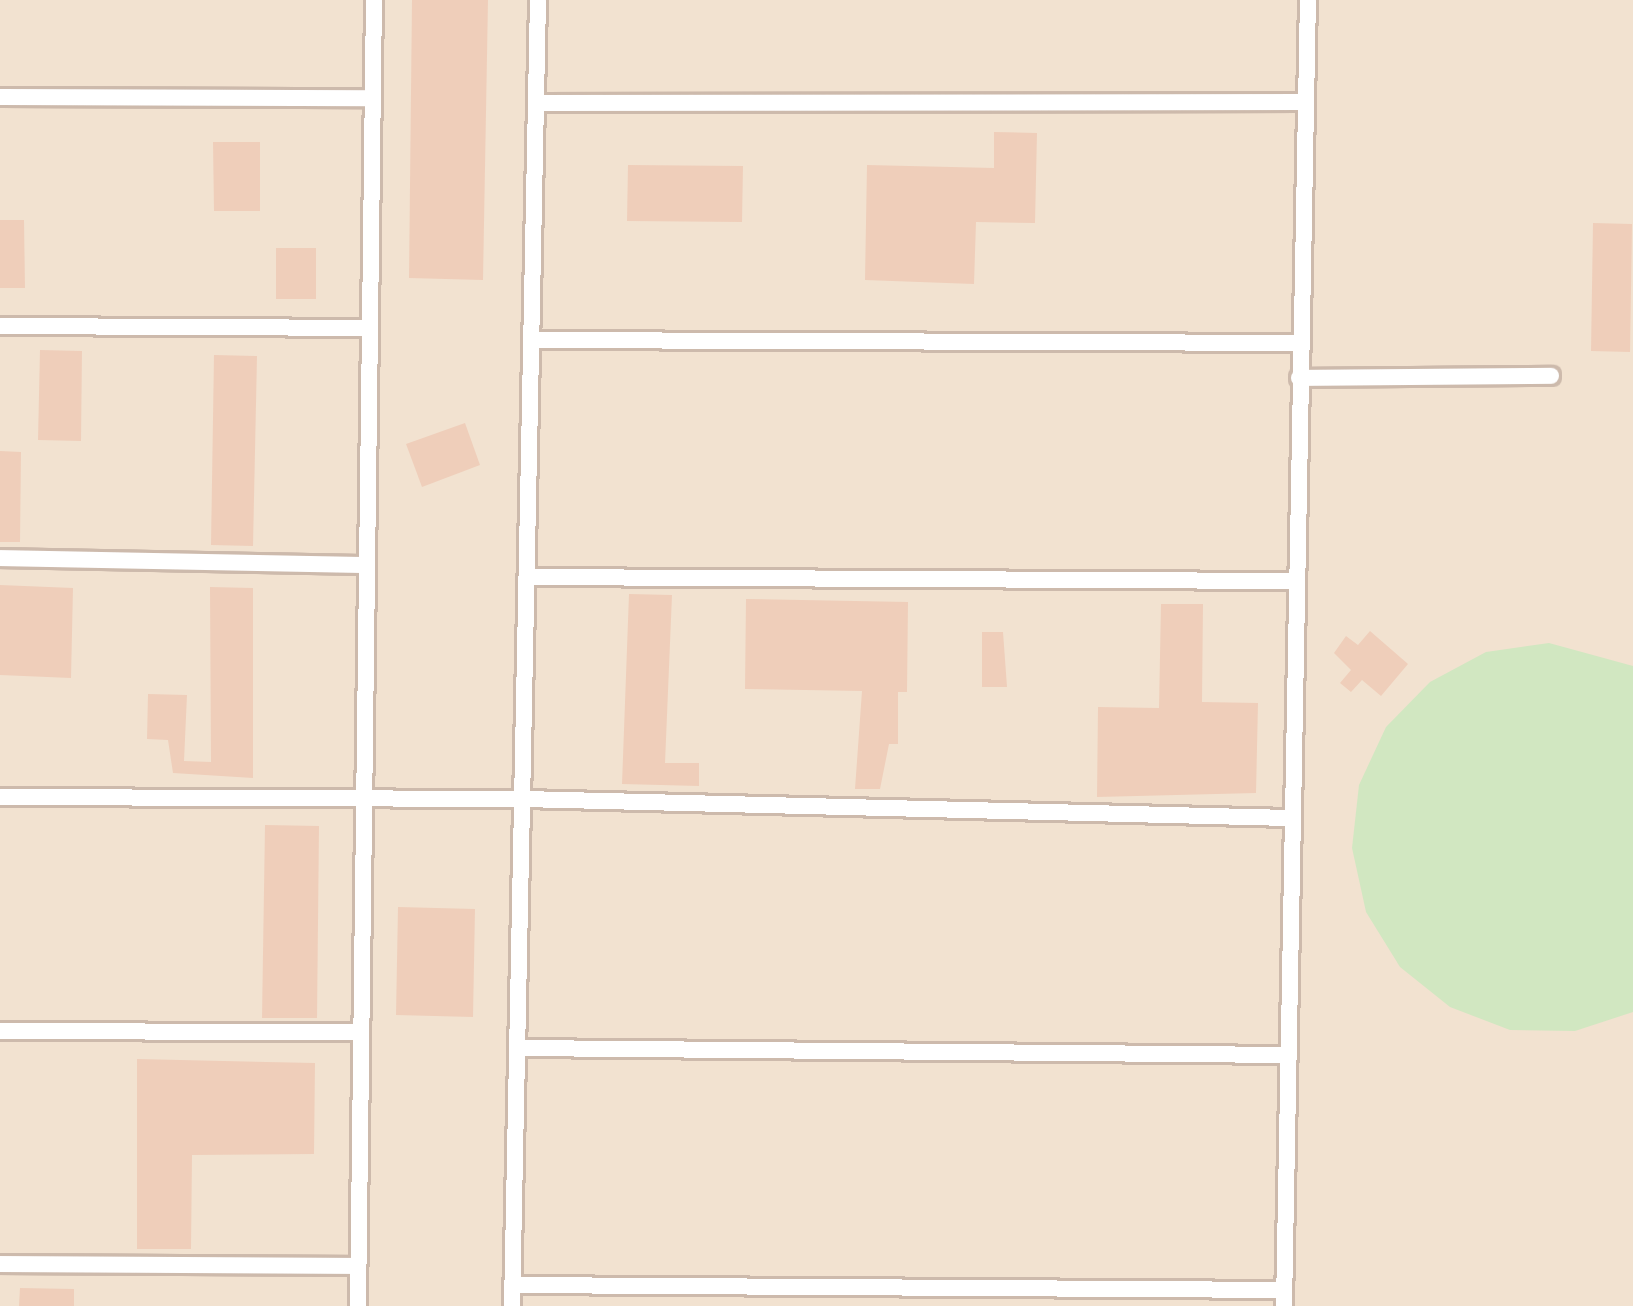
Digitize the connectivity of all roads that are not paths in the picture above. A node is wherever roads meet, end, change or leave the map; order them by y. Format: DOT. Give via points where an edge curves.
graph roads {
  1 [pos="374,0"];
  2 [pos="538,0"];
  3 [pos="1308,0"];
  4 [pos="0,97"];
  5 [pos="373,98"];
  6 [pos="1304,102"];
  7 [pos="536,103"];
  8 [pos="0,326"];
  9 [pos="370,328"];
  10 [pos="531,340"];
  11 [pos="1300,344"];
  12 [pos="1551,376"];
  13 [pos="1299,378"];
  14 [pos="0,558"];
  15 [pos="367,566"];
  16 [pos="526,577"];
  17 [pos="1296,581"];
  18 [pos="0,797"];
  19 [pos="364,799"];
  20 [pos="524,799"];
  21 [pos="1292,818"];
  22 [pos="0,1030"];
  23 [pos="361,1033"];
  24 [pos="518,1048"];
  25 [pos="1288,1055"];
  26 [pos="0,1264"];
  27 [pos="358,1266"];
  28 [pos="513,1285"];
  29 [pos="1284,1298"];
  30 [pos="358,1306"];
  31 [pos="512,1306"];
  1 -- 5 [label="street"];
  2 -- 7 [label="street"];
  3 -- 6 [label="street"];
  4 -- 5 [label="street"];
  5 -- 9 [label="street"];
  6 -- 7 [label="street"];
  6 -- 11 [label="street"];
  7 -- 10 [label="street"];
  8 -- 9 [label="street"];
  9 -- 15 [label="street"];
  10 -- 11 [label="street"];
  10 -- 16 [label="street"];
  11 -- 13 [label="street"];
  12 -- 13 [label="street"];
  13 -- 17 [label="street"];
  14 -- 15 [label="street"];
  15 -- 19 [label="street"];
  16 -- 17 [label="street"];
  16 -- 20 [label="street"];
  17 -- 21 [label="street"];
  18 -- 19 [label="street"];
  19 -- 20 [label="street"];
  19 -- 23 [label="street"];
  20 -- 21 [label="street"];
  20 -- 24 [label="street"];
  21 -- 25 [label="street"];
  22 -- 23 [label="street"];
  23 -- 27 [label="street"];
  24 -- 25 [label="street"];
  24 -- 28 [label="street"];
  25 -- 29 [label="street"];
  26 -- 27 [label="street"];
  27 -- 30 [label="street"];
  28 -- 29 [label="street"];
  28 -- 31 [label="street"];
}
